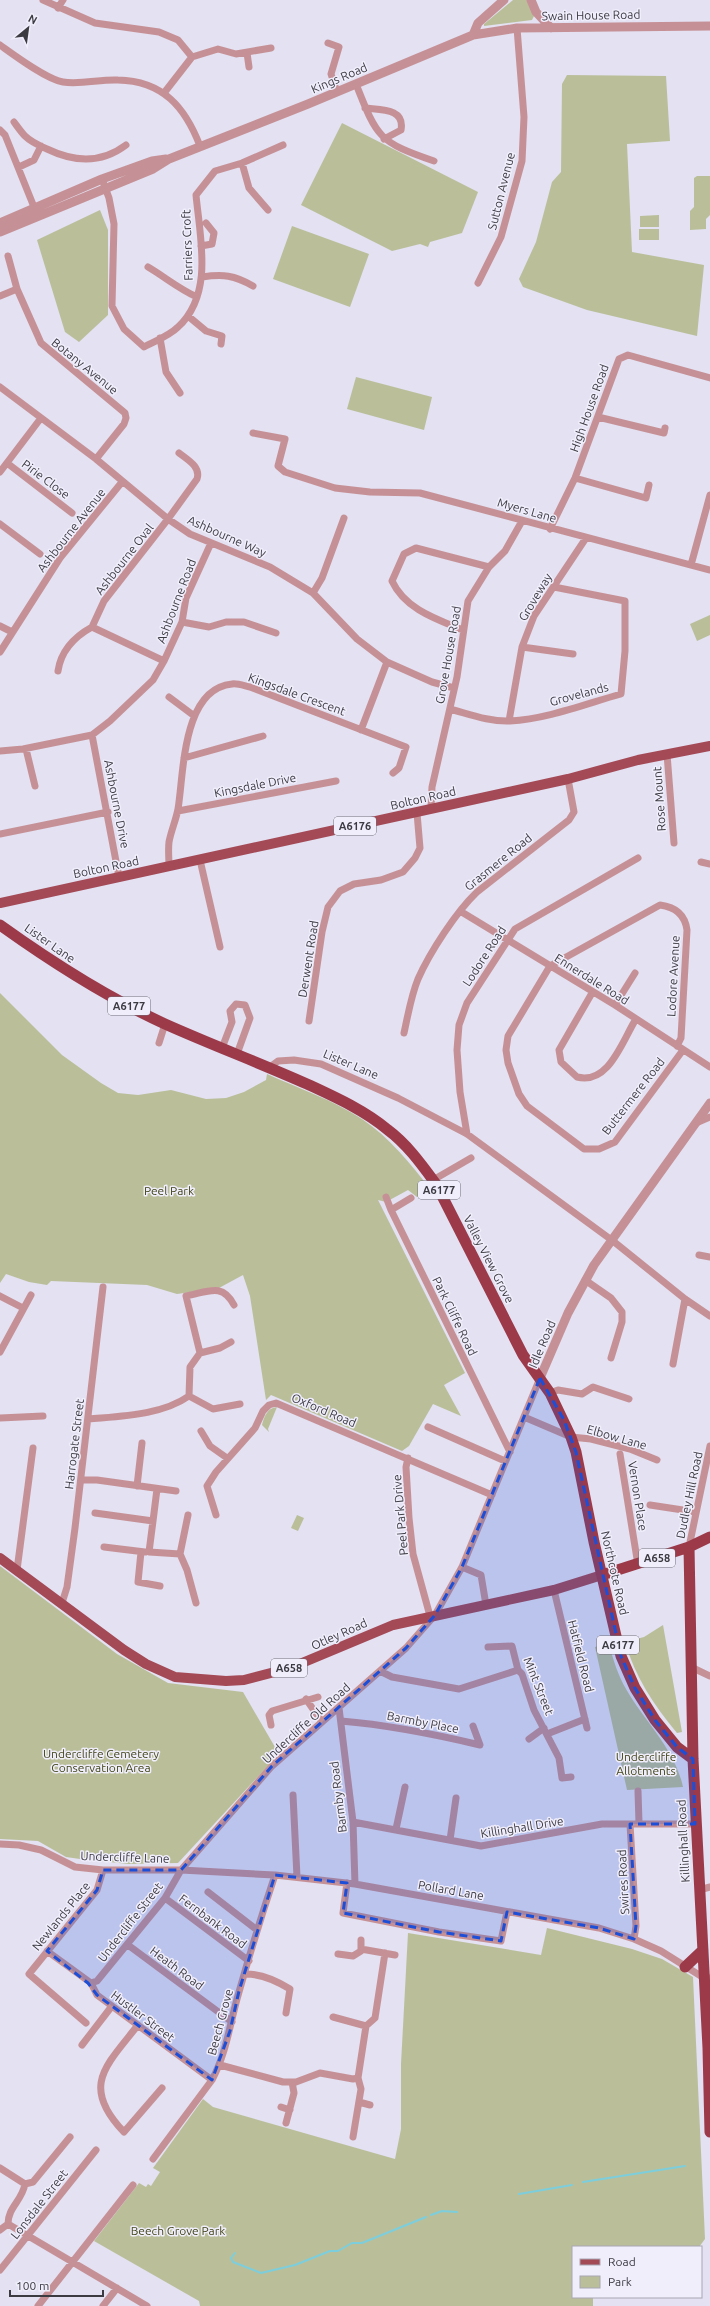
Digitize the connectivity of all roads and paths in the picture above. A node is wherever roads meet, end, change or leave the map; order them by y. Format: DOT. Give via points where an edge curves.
graph roads {
  1 [pos="43,0"];
  2 [pos="63,0"];
  3 [pos="531,0"];
  4 [pos="501,1"];
  5 [pos="58,8"];
  6 [pos="710,26"];
  7 [pos="517,28"];
  8 [pos="551,28"];
  9 [pos="473,35"];
  10 [pos="328,43"];
  11 [pos="0,45"];
  12 [pos="271,48"];
  13 [pos="247,53"];
  14 [pos="192,57"];
  15 [pos="249,67"];
  16 [pos="356,84"];
  17 [pos="337,92"];
  18 [pos="164,93"];
  19 [pos="365,108"];
  20 [pos="14,122"];
  21 [pos="0,130"];
  22 [pos="384,139"];
  23 [pos="126,145"];
  24 [pos="283,145"];
  25 [pos="41,146"];
  26 [pos="200,146"];
  27 [pos="169,159"];
  28 [pos="434,161"];
  29 [pos="242,164"];
  30 [pos="19,166"];
  31 [pos="102,179"];
  32 [pos="106,189"];
  33 [pos="268,210"];
  34 [pos="36,211"];
  35 [pos="0,223"];
  36 [pos="206,223"];
  37 [pos="0,232"];
  38 [pos="200,246"];
  39 [pos="8,256"];
  40 [pos="148,267"];
  41 [pos="202,277"];
  42 [pos="478,283"];
  43 [pos="253,286"];
  44 [pos="16,289"];
  45 [pos="0,296"];
  46 [pos="197,297"];
  47 [pos="188,316"];
  48 [pos="160,338"];
  49 [pos="221,344"];
  50 [pos="710,378"];
  51 [pos="181,381"];
  52 [pos="0,387"];
  53 [pos="598,416"];
  54 [pos="41,418"];
  55 [pos="665,428"];
  56 [pos="253,433"];
  57 [pos="180,453"];
  58 [pos="96,459"];
  59 [pos="7,463"];
  60 [pos="0,472"];
  61 [pos="575,478"];
  62 [pos="122,482"];
  63 [pos="649,485"];
  64 [pos="710,495"];
  65 [pos="72,512"];
  66 [pos="344,518"];
  67 [pos="168,519"];
  68 [pos="522,521"];
  69 [pos="0,524"];
  70 [pos="550,528"];
  71 [pos="586,538"];
  72 [pos="211,543"];
  73 [pos="40,554"];
  74 [pos="691,565"];
  75 [pos="489,567"];
  76 [pos="710,570"];
  77 [pos="554,586"];
  78 [pos="313,593"];
  79 [pos="182,622"];
  80 [pos="0,626"];
  81 [pos="92,627"];
  82 [pos="463,630"];
  83 [pos="12,632"];
  84 [pos="276,633"];
  85 [pos="522,647"];
  86 [pos="0,652"];
  87 [pos="573,654"];
  88 [pos="164,661"];
  89 [pos="387,662"];
  90 [pos="58,671"];
  91 [pos="454,688"];
  92 [pos="169,696"];
  93 [pos="450,709"];
  94 [pos="193,715"];
  95 [pos="509,721"];
  96 [pos="361,730"];
  97 [pos="92,735"];
  98 [pos="263,736"];
  99 [pos="710,746"];
  100 [pos="26,749"];
  101 [pos="0,751"];
  102 [pos="667,754"];
  103 [pos="184,758"];
  104 [pos="393,773"];
  105 [pos="568,779"];
  106 [pos="336,781"];
  107 [pos="36,786"];
  108 [pos="431,808"];
  109 [pos="178,811"];
  110 [pos="108,812"];
  111 [pos="417,813"];
  112 [pos="0,834"];
  113 [pos="674,843"];
  114 [pos="638,858"];
  115 [pos="200,860"];
  116 [pos="700,862"];
  117 [pos="710,864"];
  118 [pos="169,866"];
  119 [pos="119,878"];
  120 [pos="3,903"];
  121 [pos="460,911"];
  122 [pos="0,912"];
  123 [pos="0,925"];
  124 [pos="507,939"];
  125 [pos="220,947"];
  126 [pos="550,966"];
  127 [pos="635,974"];
  128 [pos="592,993"];
  129 [pos="615,1005"];
  130 [pos="636,1019"];
  131 [pos="309,1021"];
  132 [pos="165,1024"];
  133 [pos="404,1033"];
  134 [pos="159,1043"];
  135 [pos="222,1048"];
  136 [pos="680,1048"];
  137 [pos="238,1054"];
  138 [pos="270,1067"];
  139 [pos="710,1067"];
  140 [pos="710,1104"];
  141 [pos="710,1117"];
  142 [pos="696,1123"];
  143 [pos="467,1134"];
  144 [pos="472,1158"];
  145 [pos="433,1180"];
  146 [pos="386,1197"];
  147 [pos="411,1198"];
  148 [pos="391,1210"];
  149 [pos="613,1241"];
  150 [pos="699,1255"];
  151 [pos="710,1258"];
  152 [pos="585,1280"];
  153 [pos="103,1287"];
  154 [pos="31,1294"];
  155 [pos="0,1296"];
  156 [pos="685,1299"];
  157 [pos="234,1305"];
  158 [pos="23,1308"];
  159 [pos="710,1316"];
  160 [pos="231,1342"];
  161 [pos="0,1352"];
  162 [pos="200,1353"];
  163 [pos="611,1358"];
  164 [pos="673,1364"];
  165 [pos="540,1378"];
  166 [pos="550,1393"];
  167 [pos="189,1396"];
  168 [pos="629,1399"];
  169 [pos="240,1404"];
  170 [pos="43,1416"];
  171 [pos="524,1417"];
  172 [pos="0,1418"];
  173 [pos="89,1419"];
  174 [pos="428,1427"];
  175 [pos="201,1431"];
  176 [pos="571,1437"];
  177 [pos="142,1443"];
  178 [pos="710,1446"];
  179 [pos="33,1448"];
  180 [pos="510,1452"];
  181 [pos="620,1454"];
  182 [pos="228,1458"];
  183 [pos="408,1458"];
  184 [pos="657,1460"];
  185 [pos="505,1461"];
  186 [pos="81,1480"];
  187 [pos="137,1486"];
  188 [pos="157,1489"];
  189 [pos="176,1491"];
  190 [pos="492,1495"];
  191 [pos="650,1505"];
  192 [pos="696,1512"];
  193 [pos="95,1513"];
  194 [pos="188,1515"];
  195 [pos="216,1515"];
  196 [pos="153,1521"];
  197 [pos="710,1537"];
  198 [pos="104,1547"];
  199 [pos="689,1547"];
  200 [pos="141,1552"];
  201 [pos="149,1552"];
  202 [pos="180,1554"];
  203 [pos="0,1558"];
  204 [pos="638,1565"];
  205 [pos="462,1567"];
  206 [pos="17,1570"];
  207 [pos="602,1575"];
  208 [pos="160,1586"];
  209 [pos="554,1590"];
  210 [pos="62,1603"];
  211 [pos="196,1603"];
  212 [pos="486,1605"];
  213 [pos="433,1616"];
  214 [pos="488,1647"];
  215 [pos="692,1668"];
  216 [pos="518,1670"];
  217 [pos="380,1671"];
  218 [pos="710,1676"];
  219 [pos="318,1696"];
  220 [pos="306,1699"];
  221 [pos="339,1708"];
  222 [pos="584,1719"];
  223 [pos="341,1721"];
  224 [pos="322,1722"];
  225 [pos="271,1724"];
  226 [pos="473,1726"];
  227 [pos="587,1728"];
  228 [pos="546,1731"];
  229 [pos="529,1739"];
  230 [pos="693,1759"];
  231 [pos="571,1777"];
  232 [pos="405,1787"];
  233 [pos="638,1791"];
  234 [pos="293,1795"];
  235 [pos="456,1798"];
  236 [pos="353,1822"];
  237 [pos="640,1823"];
  238 [pos="630,1824"];
  239 [pos="695,1824"];
  240 [pos="396,1829"];
  241 [pos="450,1840"];
  242 [pos="0,1844"];
  243 [pos="103,1870"];
  244 [pos="181,1870"];
  245 [pos="275,1875"];
  246 [pos="297,1878"];
  247 [pos="347,1883"];
  248 [pos="355,1884"];
  249 [pos="710,1887"];
  250 [pos="699,1890"];
  251 [pos="208,1892"];
  252 [pos="165,1898"];
  253 [pos="507,1912"];
  254 [pos="257,1930"];
  255 [pos="634,1939"];
  256 [pos="361,1940"];
  257 [pos="128,1945"];
  258 [pos="361,1949"];
  259 [pos="703,1950"];
  260 [pos="46,1951"];
  261 [pos="385,1953"];
  262 [pos="338,1954"];
  263 [pos="395,1955"];
  264 [pos="249,1961"];
  265 [pos="685,1967"];
  266 [pos="246,1974"];
  267 [pos="707,1978"];
  268 [pos="91,1983"];
  269 [pos="112,2006"];
  270 [pos="286,2013"];
  271 [pos="333,2017"];
  272 [pos="232,2022"];
  273 [pos="86,2023"];
  274 [pos="138,2025"];
  275 [pos="366,2026"];
  276 [pos="82,2045"];
  277 [pos="709,2048"];
  278 [pos="220,2065"];
  279 [pos="358,2078"];
  280 [pos="212,2080"];
  281 [pos="292,2082"];
  282 [pos="162,2088"];
  283 [pos="359,2102"];
  284 [pos="370,2105"];
  285 [pos="281,2107"];
  286 [pos="290,2110"];
  287 [pos="710,2114"];
  288 [pos="286,2123"];
  289 [pos="710,2132"];
  290 [pos="70,2137"];
  291 [pos="353,2137"];
  292 [pos="96,2150"];
  293 [pos="153,2159"];
  294 [pos="0,2168"];
  295 [pos="25,2184"];
  296 [pos="133,2185"];
  297 [pos="8,2224"];
  298 [pos="0,2230"];
  299 [pos="28,2236"];
  300 [pos="73,2262"];
  301 [pos="0,2270"];
  302 [pos="117,2288"];
  303 [pos="38,2306"];
  304 [pos="103,2306"];
  305 [pos="147,2306"];
  1 -- 5 [label="street"];
  2 -- 5 [label="street"];
  3 -- 8 [label="street" via="536,12"];
  4 -- 9 [label="street" via="478,23"];
  5 -- 14 [label="street" via="95,23 159,32 178,40"];
  6 -- 8 [label="street, Swain House Road"];
  7 -- 8 [label="street, Swain House Road"];
  7 -- 9 [label="street, Swain House Road"];
  7 -- 42 [label="street, Sutton Avenue" via="524,117 522,161 501,237"];
  9 -- 16 [label="street, Kings Road"];
  10 -- 17 [label="street" via="338,47 331,74"];
  11 -- 18 [label="street" via="26,64 62,82 120,80 143,84"];
  12 -- 13 [label="street"];
  13 -- 14 [label="street" via="236,54 218,49"];
  13 -- 15 [label="street"];
  14 -- 18 [label="street"];
  16 -- 17 [label="street, Kings Road"];
  16 -- 19 [label="street"];
  17 -- 26 [label="street, Kings Road"];
  18 -- 26 [label="street" via="181,108"];
  19 -- 22 [label="street"];
  19 -- 22 [label="street" via="392,111 399,115 402,122 401,130"];
  20 -- 25 [label="street" via="26,137"];
  21 -- 30 [label="street" via="6,135"];
  22 -- 28 [label="street" via="407,152"];
  23 -- 25 [label="street" via="114,154 98,159 76,160"];
  24 -- 29 [label="street, Farriers Croft"];
  25 -- 30 [label="street" via="34,160"];
  26 -- 27 [label="street, Kings Road"];
  27 -- 31 [label="street, Kings Road" via="152,161"];
  27 -- 32 [label="street, Kings Road" via="153,169"];
  29 -- 33 [label="street" via="249,188"];
  29 -- 38 [label="street, Farriers Croft" via="215,171 196,195"];
  30 -- 34 [label="street"];
  31 -- 32 [label="street"];
  31 -- 34 [label="street, Kings Road"];
  32 -- 34 [label="street, Kings Road"];
  32 -- 48 [label="street, Farriers Croft" via="114,224 112,306 124,329 144,347"];
  34 -- 35 [label="street, Kings Road"];
  34 -- 37 [label="street, Kings Road"];
  36 -- 38 [label="street" via="214,233 212,244"];
  38 -- 41 [label="street, Farriers Croft"];
  39 -- 44 [label="street, Botany Avenue"];
  40 -- 46 [label="street" via="171,280 183,291"];
  41 -- 43 [label="street" via="219,275 239,278"];
  41 -- 46 [label="street, Farriers Croft"];
  44 -- 45 [label="street"];
  44 -- 58 [label="street, Botany Avenue" via="41,343 125,413 124,424"];
  46 -- 47 [label="street, Farriers Croft"];
  47 -- 48 [label="street, Farriers Croft" via="178,327"];
  47 -- 49 [label="street" via="206,331 222,336"];
  48 -- 51 [label="street" via="166,372 178,390"];
  50 -- 53 [label="street, High House Road" via="628,355 619,359"];
  52 -- 54 [label="street, Ashbourne Way"];
  53 -- 55 [label="street" via="664,433"];
  53 -- 61 [label="street, High House Road"];
  54 -- 58 [label="street, Ashbourne Way"];
  54 -- 59 [label="street"];
  56 -- 68 [label="street, Myers Lane" via="285,438 278,466 285,472 335,488 420,493"];
  57 -- 67 [label="street, Ashbourne Oval" via="197,468 198,475"];
  58 -- 62 [label="street, Ashbourne Way"];
  59 -- 60 [label="street"];
  59 -- 65 [label="street, Pirie Close"];
  61 -- 63 [label="street" via="646,498"];
  61 -- 70 [label="street, High House Road"];
  62 -- 67 [label="street, Ashbourne Way"];
  62 -- 83 [label="street, Ashbourne Avenue" via="60,558"];
  64 -- 74 [label="street"];
  66 -- 78 [label="street" via="322,578"];
  67 -- 72 [label="street, Ashbourne Way" via="190,534"];
  67 -- 81 [label="street, Ashbourne Oval" via="104,601"];
  68 -- 70 [label="street, Myers Lane"];
  68 -- 75 [label="street, Grove House Road" via="505,551"];
  69 -- 73 [label="street"];
  70 -- 71 [label="street, Myers Lane"];
  71 -- 74 [label="street, Myers Lane"];
  71 -- 77 [label="street, Groveway"];
  72 -- 78 [label="street, Ashbourne Way" via="270,567"];
  72 -- 79 [label="street, Ashbourne Road" via="186,598"];
  74 -- 76 [label="street, Myers Lane"];
  75 -- 82 [label="street, Grove House Road" via="468,602"];
  75 -- 82 [label="street" via="416,548 404,554 392,581 398,593 425,614"];
  77 -- 85 [label="street, Groveway" via="534,616"];
  77 -- 95 [label="street, Grovelands" via="625,601 625,651 621,694 531,718"];
  78 -- 89 [label="street, Ashbourne Way" via="357,639"];
  79 -- 84 [label="street" via="209,627 226,622 244,622"];
  79 -- 88 [label="street, Ashbourne Road"];
  80 -- 83 [label="street"];
  81 -- 88 [label="street"];
  81 -- 90 [label="street" via="69,645 60,659"];
  82 -- 91 [label="street, Grove House Road"];
  83 -- 86 [label="street, Ashbourne Avenue"];
  85 -- 87 [label="street"];
  85 -- 95 [label="street, Groveway"];
  88 -- 97 [label="street, Ashbourne Road" via="153,680"];
  89 -- 91 [label="street, Ashbourne Way" via="432,682"];
  89 -- 96 [label="street"];
  91 -- 93 [label="street, Grove House Road"];
  92 -- 94 [label="street"];
  93 -- 95 [label="street, Grovelands" via="487,719"];
  93 -- 108 [label="street, Grove House Road" via="432,787"];
  94 -- 96 [label="street, Kingsdale Crescent" via="216,689 232,684 250,687"];
  94 -- 103 [label="street, Kingsdale Crescent"];
  96 -- 104 [label="street, Kingsdale Crescent" via="406,747 399,768"];
  97 -- 100 [label="street, Ashbourne Road"];
  97 -- 110 [label="street, Ashbourne Drive"];
  98 -- 103 [label="street"];
  99 -- 102 [label="main road, Bolton Road / A6176"];
  100 -- 101 [label="street, Ashbourne Road"];
  100 -- 107 [label="street"];
  102 -- 105 [label="main road, Bolton Road / A6176"];
  102 -- 113 [label="street, Rose Mount"];
  103 -- 109 [label="street, Kingsdale Crescent"];
  105 -- 108 [label="main road, Bolton Road / A6176"];
  105 -- 121 [label="street, Grasmere Road" via="569,796 574,812 569,820 477,892"];
  106 -- 109 [label="street, Kingsdale Drive"];
  108 -- 111 [label="main road, Bolton Road / A6176"];
  109 -- 118 [label="street, Kingsdale Crescent" via="169,842"];
  110 -- 112 [label="street"];
  110 -- 119 [label="street, Ashbourne Drive"];
  111 -- 115 [label="main road, Bolton Road / A6176"];
  111 -- 131 [label="street, Derwent Road" via="420,848 403,872 381,880 354,884 340,891 328,907"];
  114 -- 124 [label="street, Lodore Road" via="520,925"];
  115 -- 118 [label="main road, Bolton Road / A6176"];
  115 -- 125 [label="street"];
  116 -- 117 [label="street"];
  118 -- 119 [label="main road, Bolton Road / A6176"];
  119 -- 120 [label="main road, Bolton Road / A6176"];
  120 -- 122 [label="main road, A6176"];
  121 -- 124 [label="street, Ennerdale Road"];
  121 -- 133 [label="street, Grasmere Road" via="418,978"];
  123 -- 132 [label="highway, Lister Lane / A6177" via="63,969 112,998"];
  124 -- 126 [label="street, Ennerdale Road"];
  124 -- 143 [label="street, Lodore Road" via="467,1002 460,1025 457,1065"];
  126 -- 128 [label="street, Ennerdale Road"];
  126 -- 136 [label="street, Lodore Avenue" via="654,907 660,905 675,909 686,921 687,930"];
  126 -- 136 [label="street, Buttermere Road" via="508,1036 508,1063 519,1094 527,1106 584,1149 599,1149 615,1142"];
  127 -- 129 [label="street"];
  128 -- 129 [label="street, Ennerdale Road"];
  128 -- 130 [label="street" via="559,1050 561,1062 577,1077 589,1078 605,1071"];
  129 -- 130 [label="street, Ennerdale Road"];
  130 -- 136 [label="street, Ennerdale Road"];
  132 -- 134 [label="street"];
  132 -- 135 [label="highway, Lister Lane / A6177"];
  135 -- 137 [label="highway, Lister Lane / A6177"];
  135 -- 137 [label="street" via="232,1022 232,1007 236,1004 245,1005 250,1018"];
  136 -- 139 [label="street, Ennerdale Road"];
  137 -- 138 [label="highway, Lister Lane / A6177"];
  138 -- 143 [label="street, Lister Lane" via="278,1061 294,1060 321,1064 398,1098"];
  138 -- 145 [label="highway, Valley View Grove / A6177" via="365,1113 389,1130 417,1158"];
  140 -- 142 [label="street, Idle Road"];
  141 -- 142 [label="street"];
  142 -- 149 [label="street, Idle Road"];
  143 -- 149 [label="street, Lister Lane"];
  144 -- 145 [label="street"];
  145 -- 165 [label="highway, Valley View Grove / A6177" via="523,1355"];
  146 -- 148 [label="street, Park Cliffe Road"];
  147 -- 148 [label="street"];
  148 -- 180 [label="street, Park Cliffe Road"];
  149 -- 152 [label="street, Idle Road"];
  149 -- 156 [label="street, Lister Lane"];
  150 -- 151 [label="street"];
  152 -- 163 [label="street" via="611,1298 622,1312 622,1322"];
  152 -- 165 [label="street, Idle Road"];
  153 -- 173 [label="street, Harrogate Street"];
  154 -- 158 [label="street"];
  155 -- 158 [label="street"];
  156 -- 159 [label="street, Lister Lane"];
  156 -- 164 [label="street"];
  157 -- 162 [label="street" via="228,1294 221,1290 186,1296"];
  158 -- 161 [label="street"];
  160 -- 162 [label="street"];
  162 -- 167 [label="street" via="190,1367"];
  165 -- 166 [label="highway, Northcote Road / A6177"];
  165 -- 171 [label="street, Idle Road"];
  166 -- 168 [label="street" via="558,1390 582,1394 593,1387"];
  166 -- 176 [label="highway, Northcote Road / A6177"];
  167 -- 169 [label="street" via="213,1409"];
  167 -- 173 [label="street" via="170,1406 118,1417"];
  170 -- 172 [label="street"];
  171 -- 176 [label="street, Elbow Lane"];
  171 -- 180 [label="street, Idle Road"];
  173 -- 186 [label="street, Harrogate Street"];
  174 -- 185 [label="street"];
  175 -- 182 [label="street" via="210,1446"];
  176 -- 184 [label="street, Elbow Lane" via="591,1439 630,1449"];
  176 -- 207 [label="highway, Northcote Road / A6177"];
  177 -- 187 [label="street"];
  178 -- 192 [label="street, Dudley Hill Road"];
  179 -- 206 [label="street"];
  180 -- 185 [label="street, Idle Road"];
  181 -- 204 [label="street, Vernon Place"];
  182 -- 183 [label="street, Oxford Road" via="252,1433 263,1411 276,1402"];
  182 -- 195 [label="street, Oxford Road" via="207,1486"];
  183 -- 190 [label="street, Oxford Road"];
  183 -- 213 [label="street, Peel Park Drive" via="406,1468 413,1554"];
  185 -- 190 [label="street, Idle Road"];
  186 -- 187 [label="street"];
  186 -- 210 [label="street, Harrogate Street" via="67,1587"];
  187 -- 188 [label="street"];
  188 -- 189 [label="street"];
  188 -- 196 [label="street"];
  190 -- 205 [label="street, Idle Road"];
  191 -- 192 [label="street"];
  192 -- 199 [label="street, Dudley Hill Road"];
  193 -- 196 [label="street"];
  194 -- 202 [label="street"];
  196 -- 201 [label="street"];
  197 -- 199 [label="highway, A658"];
  198 -- 200 [label="street"];
  199 -- 204 [label="highway, A658"];
  199 -- 215 [label="highway, Killinghall Road"];
  200 -- 201 [label="street"];
  200 -- 208 [label="street" via="138,1582"];
  201 -- 202 [label="street"];
  202 -- 211 [label="street" via="188,1570"];
  203 -- 206 [label="main road, Otley Road / A658"];
  204 -- 207 [label="highway, A658"];
  205 -- 212 [label="street" via="481,1575"];
  205 -- 213 [label="street, Idle Road"];
  206 -- 210 [label="main road, Otley Road / A658"];
  207 -- 209 [label="main road, Otley Road / A658"];
  207 -- 230 [label="highway, Northcote Road / A6177" via="621,1656 635,1688 677,1748"];
  209 -- 212 [label="main road, Otley Road / A658"];
  209 -- 222 [label="street, Hatfield Road"];
  210 -- 213 [label="main road, Otley Road / A658" via="146,1664 175,1677 226,1681 244,1680 290,1668 393,1625"];
  212 -- 213 [label="main road, Otley Road / A658"];
  213 -- 217 [label="street, Undercliffe Old Road" via="406,1648"];
  214 -- 216 [label="street, Mint Street" via="512,1646"];
  215 -- 218 [label="street"];
  215 -- 230 [label="highway, Killinghall Road"];
  216 -- 217 [label="street" via="459,1689 392,1677"];
  216 -- 228 [label="street, Mint Street" via="522,1674 534,1710"];
  217 -- 221 [label="street, Undercliffe Old Road"];
  219 -- 220 [label="street"];
  220 -- 224 [label="street"];
  220 -- 225 [label="street" via="272,1711 269,1715"];
  221 -- 223 [label="street, Barmby Road"];
  221 -- 224 [label="street, Undercliffe Old Road"];
  222 -- 227 [label="street, Hatfield Road"];
  222 -- 228 [label="street, Mint Street"];
  223 -- 226 [label="street, Barmby Place" via="428,1733 480,1745"];
  223 -- 236 [label="street, Barmby Road"];
  224 -- 244 [label="street, Undercliffe Old Road" via="272,1766"];
  228 -- 229 [label="street"];
  228 -- 231 [label="street, Mint Street" via="559,1758 562,1778"];
  230 -- 239 [label="highway, Killinghall Road"];
  232 -- 240 [label="street"];
  233 -- 237 [label="street"];
  234 -- 246 [label="street"];
  235 -- 241 [label="street"];
  236 -- 240 [label="street, Killinghall Drive"];
  236 -- 248 [label="street, Barmby Road"];
  237 -- 238 [label="street, Killinghall Drive"];
  237 -- 239 [label="street, Killinghall Drive"];
  238 -- 241 [label="street, Killinghall Drive" via="602,1824 481,1846"];
  238 -- 255 [label="street, Swires Road" via="636,1926"];
  239 -- 250 [label="highway, Killinghall Road"];
  240 -- 241 [label="street, Killinghall Drive"];
  242 -- 243 [label="street, Undercliffe Lane" via="42,1850 75,1867"];
  243 -- 244 [label="street, Undercliffe Lane"];
  243 -- 260 [label="street, Newlands Place" via="97,1890"];
  244 -- 245 [label="street, Pollard Lane"];
  244 -- 252 [label="street, Undercliffe Street"];
  245 -- 246 [label="street, Pollard Lane"];
  245 -- 254 [label="street, Beech Grove"];
  246 -- 247 [label="street, Pollard Lane"];
  247 -- 248 [label="street, Pollard Lane"];
  247 -- 253 [label="street" via="343,1913 439,1932 501,1941"];
  248 -- 253 [label="street, Pollard Lane"];
  249 -- 250 [label="street"];
  250 -- 259 [label="highway, Killinghall Road"];
  251 -- 254 [label="street"];
  252 -- 257 [label="street, Undercliffe Street"];
  252 -- 264 [label="street, Fernbank Road"];
  253 -- 255 [label="street, Pollard Lane" via="599,1928"];
  254 -- 264 [label="street, Beech Grove"];
  255 -- 265 [label="street, Pollard Lane" via="662,1951"];
  256 -- 258 [label="street"];
  257 -- 268 [label="street, Undercliffe Street" via="97,1981"];
  257 -- 272 [label="street, Heath Road"];
  258 -- 261 [label="street"];
  258 -- 262 [label="street" via="353,1956"];
  259 -- 265 [label="highway"];
  259 -- 267 [label="highway, Killinghall Road"];
  260 -- 268 [label="street, Hustler Street"];
  260 -- 273 [label="street, Newlands Place" via="29,1974"];
  261 -- 263 [label="street"];
  261 -- 275 [label="street" via="375,2018"];
  264 -- 266 [label="street, Beech Grove"];
  265 -- 267 [label="street, Pollard Lane"];
  266 -- 270 [label="street" via="255,1974 290,1989"];
  266 -- 272 [label="street, Beech Grove"];
  267 -- 277 [label="highway, Killinghall Road"];
  268 -- 269 [label="street, Hustler Street" via="97,1995"];
  269 -- 274 [label="street, Hustler Street"];
  269 -- 276 [label="street"];
  271 -- 275 [label="street"];
  272 -- 278 [label="street, Beech Grove"];
  274 -- 280 [label="street, Hustler Street"];
  274 -- 282 [label="street" via="100,2078 104,2104 124,2132"];
  275 -- 279 [label="street"];
  277 -- 287 [label="highway, Killinghall Road"];
  278 -- 280 [label="street, Beech Grove"];
  278 -- 281 [label="street" via="276,2081"];
  279 -- 281 [label="street" via="320,2073"];
  279 -- 283 [label="street" via="361,2089"];
  280 -- 293 [label="street, Beech Grove"];
  281 -- 286 [label="street" via="294,2093"];
  283 -- 284 [label="street"];
  283 -- 291 [label="street"];
  285 -- 286 [label="street"];
  286 -- 288 [label="street"];
  287 -- 289 [label="highway, Killinghall Road"];
  290 -- 295 [label="street" via="33,2182"];
  292 -- 299 [label="street, Lonsdale Street"];
  294 -- 295 [label="street"];
  295 -- 297 [label="street" via="23,2194 8,2215"];
  296 -- 300 [label="street"];
  297 -- 298 [label="street"];
  297 -- 299 [label="street"];
  299 -- 300 [label="street"];
  299 -- 301 [label="street, Lonsdale Street"];
  300 -- 302 [label="street"];
  300 -- 303 [label="street"];
  302 -- 304 [label="street"];
  302 -- 305 [label="street"];
}
